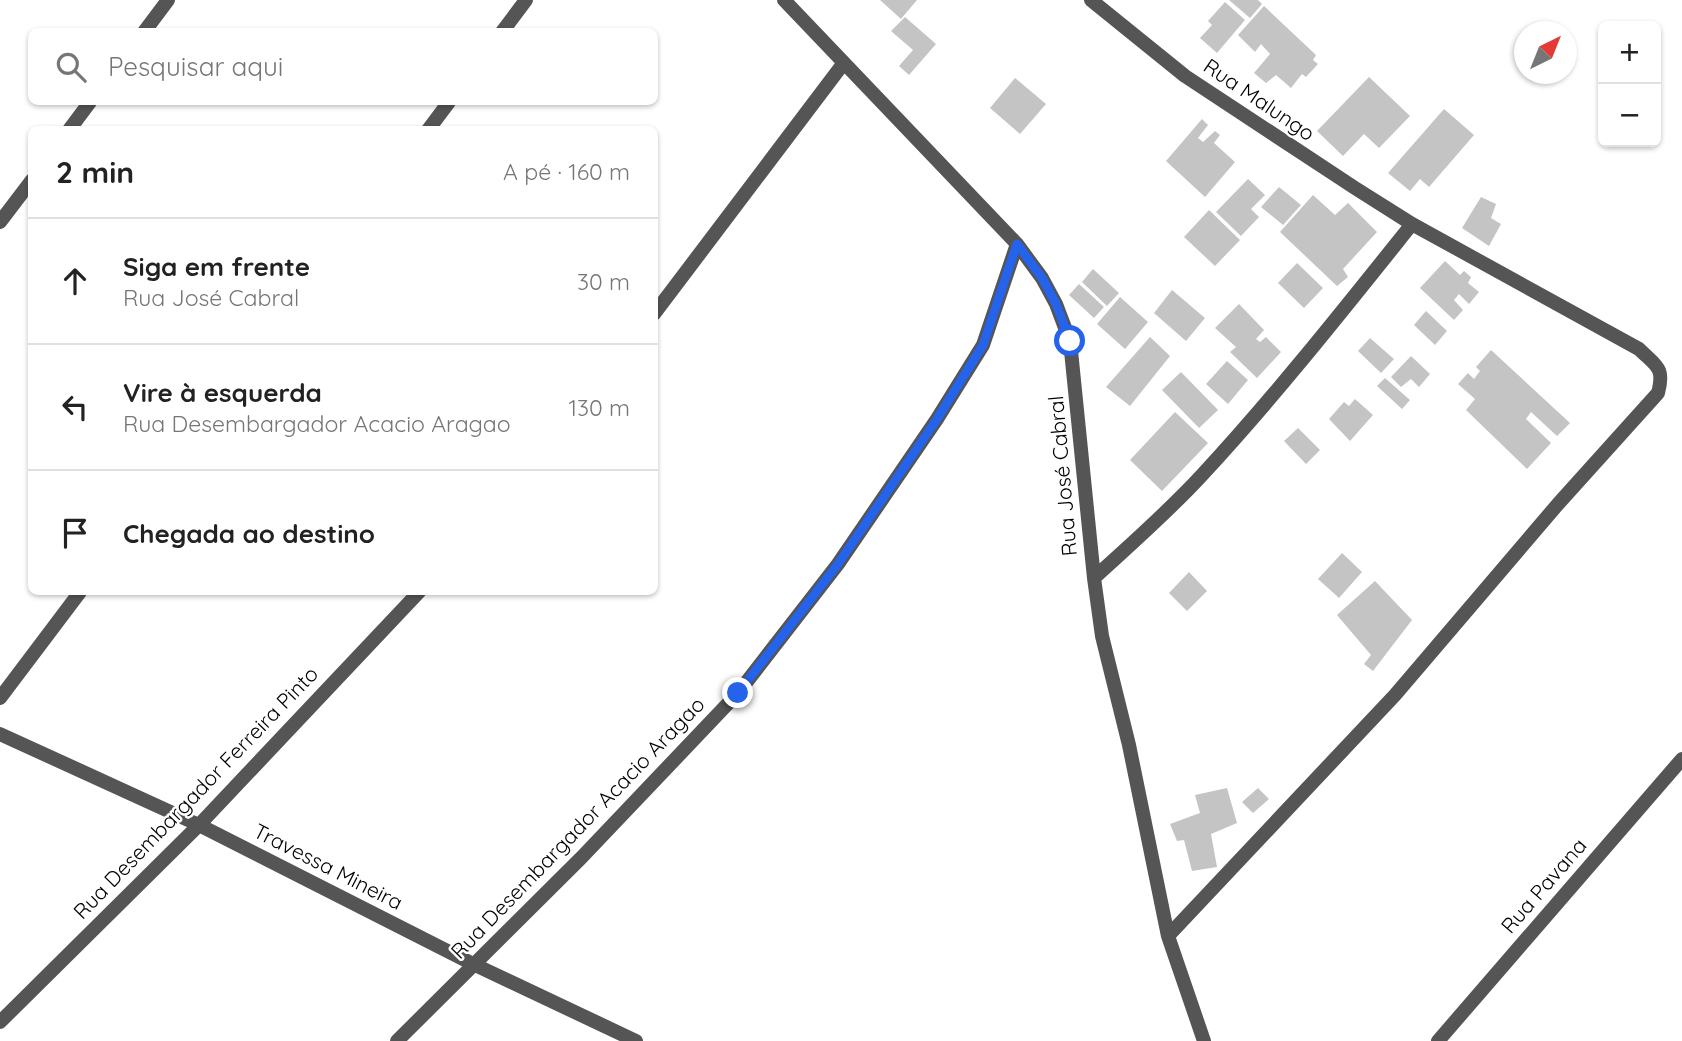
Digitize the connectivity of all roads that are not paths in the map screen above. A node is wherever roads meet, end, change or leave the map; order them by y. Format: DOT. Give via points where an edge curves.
graph roads {
  1 [pos="168,0"];
  2 [pos="526,0"];
  3 [pos="784,0"];
  4 [pos="1091,0"];
  5 [pos="147,28"];
  6 [pos="505,28"];
  7 [pos="843,64"];
  8 [pos="88,105"];
  9 [pos="447,105"];
  10 [pos="72,126"];
  11 [pos="431,126"];
  12 [pos="28,185"];
  13 [pos="0,222"];
  14 [pos="1412,224"];
  15 [pos="1017,244"];
  16 [pos="658,309"];
  17 [pos="1094,578"];
  18 [pos="78,595"];
  19 [pos="416,595"];
  20 [pos="0,698"];
  21 [pos="0,734"];
  22 [pos="1682,758"];
  23 [pos="200,825"];
  24 [pos="1168,936"];
  25 [pos="473,964"];
  26 [pos="0,1022"];
  27 [pos="397,1041"];
  28 [pos="636,1041"];
  29 [pos="1205,1041"];
  30 [pos="1438,1041"];
  1 -- 5 [label="street"];
  2 -- 6 [label="street"];
  3 -- 7 [label="street, Rua José Cabral"];
  4 -- 14 [label="street, Rua Malungo" via="1185,76"];
  7 -- 15 [label="street, Rua José Cabral"];
  7 -- 16 [label="street"];
  8 -- 10 [label="street"];
  9 -- 11 [label="street"];
  12 -- 13 [label="street"];
  14 -- 17 [label="street" via="1201,477"];
  14 -- 24 [label="street, Rua Malungo" via="1639,349 1659,369 1658,393 1395,695"];
  15 -- 17 [label="street, Rua José Cabral" via="1042,278 1070,341"];
  15 -- 25 [label="street, Rua Desembargador Acacio Aragao" via="983,345 838,564 738,693"];
  17 -- 24 [label="street, Rua José Cabral" via="1102,636"];
  18 -- 20 [label="street"];
  19 -- 23 [label="street, Rua Desembargador Ferreira Pinto"];
  21 -- 23 [label="street, Travessa Mineira"];
  22 -- 30 [label="street, Rua Pavana"];
  23 -- 25 [label="street, Travessa Mineira"];
  23 -- 26 [label="street, Rua Desembargador Ferreira Pinto"];
  24 -- 29 [label="street, Rua José Cabral"];
  25 -- 27 [label="street, Rua Desembargador Acacio Aragao"];
  25 -- 28 [label="street, Travessa Mineira"];
}
